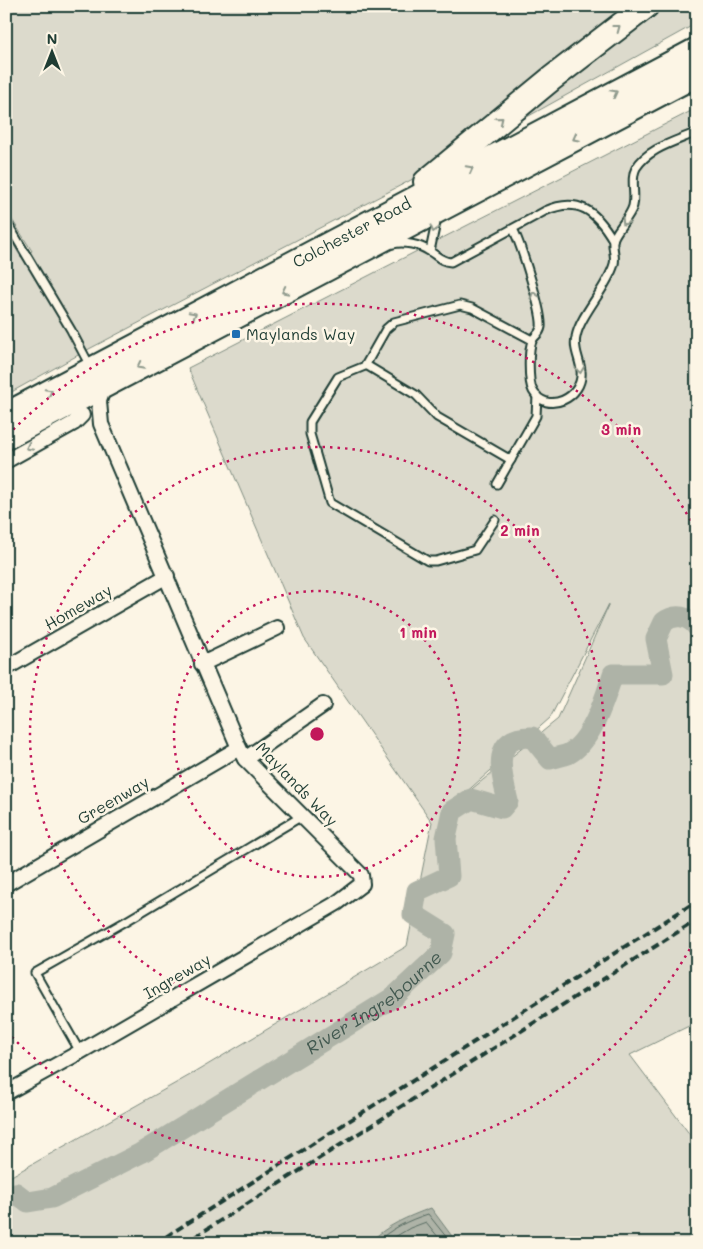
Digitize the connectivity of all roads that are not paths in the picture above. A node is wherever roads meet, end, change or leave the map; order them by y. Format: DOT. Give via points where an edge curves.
graph roads {
  1 [pos="646,6"];
  2 [pos="697,50"];
  3 [pos="697,74"];
  4 [pos="697,132"];
  5 [pos="396,208"];
  6 [pos="441,208"];
  7 [pos="6,221"];
  8 [pos="513,229"];
  9 [pos="613,240"];
  10 [pos="430,251"];
  11 [pos="310,278"];
  12 [pos="532,340"];
  13 [pos="366,366"];
  14 [pos="99,383"];
  15 [pos="537,396"];
  16 [pos="50,414"];
  17 [pos="6,415"];
  18 [pos="84,416"];
  19 [pos="101,424"];
  20 [pos="6,437"];
  21 [pos="511,460"];
  22 [pos="6,461"];
  23 [pos="497,484"];
  24 [pos="495,520"];
  25 [pos="167,576"];
  26 [pos="277,628"];
  27 [pos="202,664"];
  28 [pos="6,668"];
  29 [pos="323,705"];
  30 [pos="242,753"];
  31 [pos="302,816"];
  32 [pos="6,884"];
  33 [pos="362,884"];
  34 [pos="80,1052"];
  35 [pos="6,1093"];
  5 -- 1 [label="highway, one-way" via="535,92"];
  5 -- 2 [label="highway, Colchester Road, one-way"];
  3 -- 6 [label="highway, Colchester Road, one-way"];
  4 -- 9 [label="lane, one-way" via="656,150 644,159 634,175 633,205"];
  14 -- 5 [label="highway, Colchester Road, one-way"];
  6 -- 10 [label="lane, one-way"];
  6 -- 11 [label="highway, Colchester Road"];
  7 -- 14 [label="lane"];
  8 -- 9 [label="lane" via="555,207 571,205 594,215"];
  8 -- 10 [label="lane" via="450,262 436,258"];
  12 -- 8 [label="lane, one-way" via="539,333 541,320 521,246"];
  9 -- 15 [label="lane, one-way" via="614,264 576,337 575,349 581,370 577,390 562,401 548,402"];
  10 -- 11 [label="lane" via="404,242 397,243"];
  11 -- 14 [label="highway, Colchester Road, one-way"];
  12 -- 13 [label="lane" via="472,308 454,306 390,325"];
  12 -- 15 [label="lane" via="530,375"];
  13 -- 21 [label="lane" via="416,394 436,417"];
  13 -- 24 [label="lane" via="338,377 310,422 310,434 330,503 432,562 475,550"];
  14 -- 16 [label="highway, Colchester Road"];
  17 -- 14 [label="highway, Colchester Road, one-way"];
  14 -- 18 [label="street, Colchester Road"];
  14 -- 19 [label="street, Maylands Way"];
  15 -- 21 [label="lane" via="536,416"];
  16 -- 18 [label="street"];
  16 -- 20 [label="highway, Colchester Road"];
  18 -- 19 [label="street"];
  18 -- 22 [label="street, Colchester Road, one-way"];
  19 -- 25 [label="street, Maylands Way"];
  21 -- 23 [label="lane"];
  25 -- 27 [label="street, Maylands Way"];
  25 -- 28 [label="street, Homeway"];
  26 -- 27 [label="street"];
  27 -- 30 [label="street, Maylands Way"];
  29 -- 30 [label="street, Greenway"];
  30 -- 31 [label="street, Maylands Way"];
  30 -- 32 [label="street, Greenway"];
  31 -- 33 [label="street, Maylands Way" via="361,875"];
  31 -- 34 [label="lane" via="35,973"];
  33 -- 34 [label="street, Ingreway" via="337,903"];
  34 -- 35 [label="street, Ingreway"];
}
